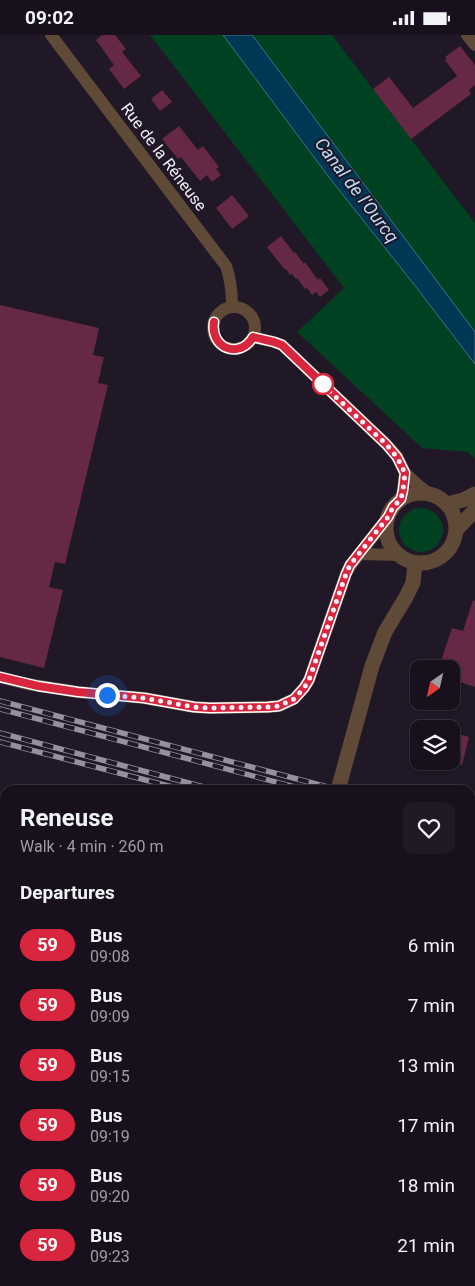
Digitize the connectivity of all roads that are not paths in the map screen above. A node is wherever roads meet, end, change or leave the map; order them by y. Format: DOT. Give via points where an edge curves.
graph roads {
  1 [pos="51,35"];
  2 [pos="467,35"];
  3 [pos="475,45"];
  4 [pos="232,307"];
  5 [pos="253,337"];
  6 [pos="405,473"];
  7 [pos="475,494"];
  8 [pos="431,495"];
  9 [pos="401,499"];
  10 [pos="447,505"];
  11 [pos="475,510"];
  12 [pos="388,517"];
  13 [pos="457,529"];
  14 [pos="360,554"];
  15 [pos="398,555"];
  16 [pos="415,563"];
  17 [pos="0,677"];
  18 [pos="339,785"];
  1 -- 4 [label="street, Rue de la Réneuse" via="226,266 232,288"];
  2 -- 3 [label="street"];
  4 -- 5 [label="street" via="240,308 251,316 255,330"];
  4 -- 5 [label="street" via="221,312 214,322 217,341 228,349 234,349 246,346"];
  5 -- 6 [label="street" via="282,345 386,444"];
  6 -- 8 [label="street"];
  6 -- 9 [label="street"];
  7 -- 10 [label="street"];
  8 -- 9 [label="street" via="421,493"];
  8 -- 10 [label="street"];
  9 -- 12 [label="street"];
  10 -- 13 [label="street" via="454,515"];
  11 -- 13 [label="street"];
  12 -- 14 [label="street"];
  12 -- 15 [label="street" via="387,539"];
  13 -- 16 [label="street" via="452,546 445,554 426,563"];
  14 -- 15 [label="street"];
  14 -- 17 [label="street" via="346,574 309,680 294,699 279,706 194,707 42,687"];
  15 -- 16 [label="street"];
  16 -- 18 [label="street" via="413,583 385,632 372,666"];
}
